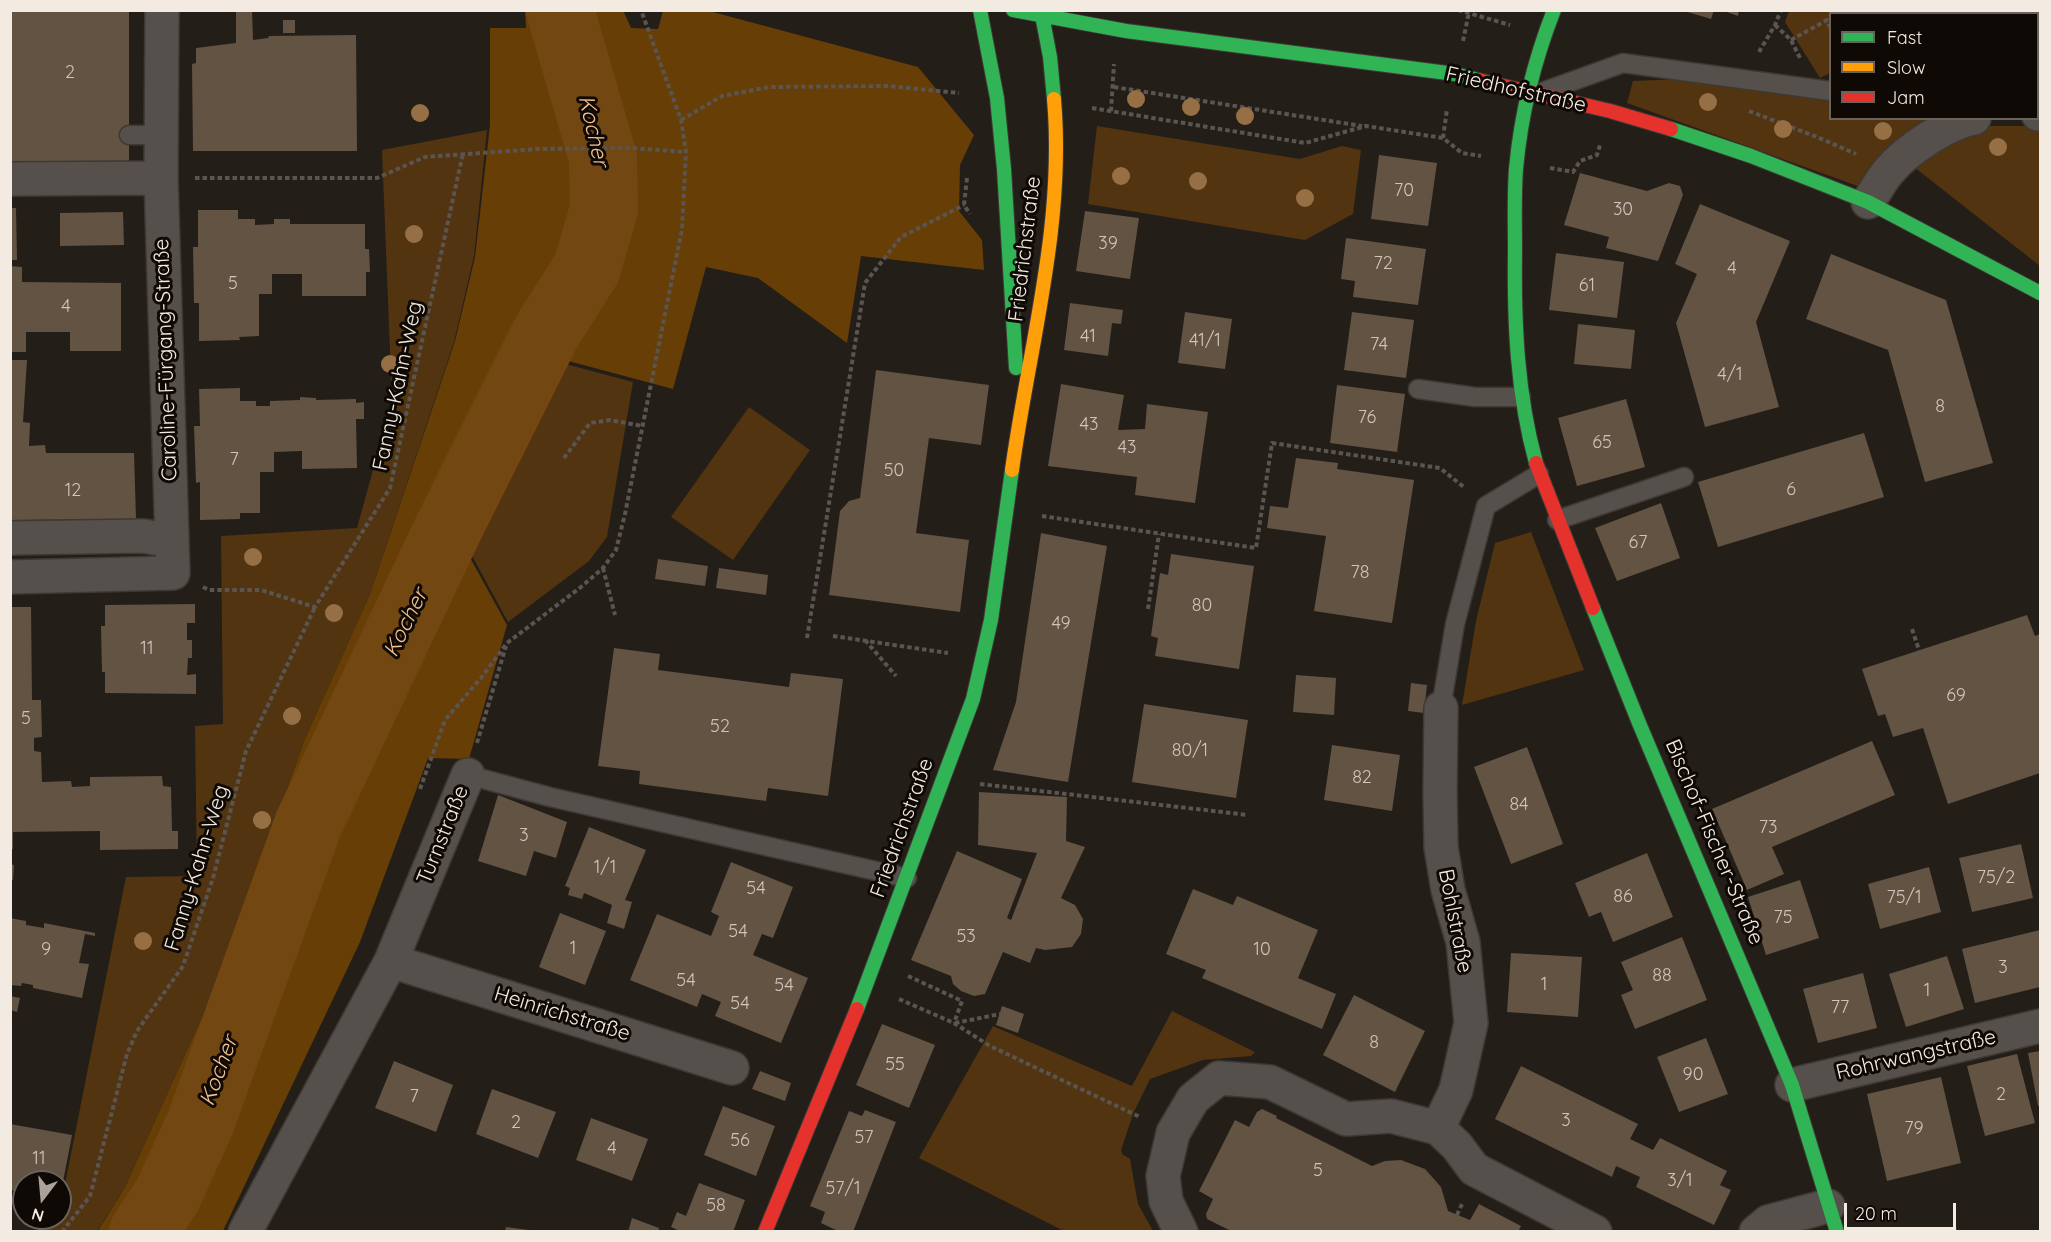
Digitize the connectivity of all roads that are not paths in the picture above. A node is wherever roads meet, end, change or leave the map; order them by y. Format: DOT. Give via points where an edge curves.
graph roads {
  1 [pos="162,10"];
  2 [pos="980,10"];
  3 [pos="1013,10"];
  4 [pos="1554,10"];
  5 [pos="1041,13"];
  6 [pos="1829,91"];
  7 [pos="1532,94"];
  8 [pos="1965,120"];
  9 [pos="162,178"];
  10 [pos="10,179"];
  11 [pos="1868,202"];
  12 [pos="2040,293"];
  13 [pos="1418,389"];
  14 [pos="1521,397"];
  15 [pos="1019,421"];
  16 [pos="1539,474"];
  17 [pos="1684,477"];
  18 [pos="1557,520"];
  19 [pos="10,538"];
  20 [pos="171,541"];
  21 [pos="10,577"];
  22 [pos="1442,708"];
  23 [pos="468,775"];
  24 [pos="907,878"];
  25 [pos="391,961"];
  26 [pos="2040,1026"];
  27 [pos="732,1068"];
  28 [pos="1792,1084"];
  29 [pos="1438,1128"];
  30 [pos="1833,1219"];
  31 [pos="245,1232"];
  32 [pos="765,1232"];
  33 [pos="1181,1232"];
  34 [pos="1595,1232"];
  35 [pos="1756,1232"];
  1 -- 9 [label="street, Caroline-Fürgang-Straße" via="145,135"];
  2 -- 15 [label="main road, Friedrichstraße" via="1004,168"];
  3 -- 5 [label="main road, Friedhofstraße"];
  4 -- 7 [label="main road, Bischof-Fischer-Straße" via="1544,35"];
  5 -- 7 [label="main road, Friedhofstraße" via="1126,31 1455,74"];
  5 -- 15 [label="main road, Friedrichstraße" via="1055,103 1056,180 1052,237"];
  6 -- 7 [label="lane" via="1623,63"];
  7 -- 11 [label="main road, Friedhofstraße" via="1610,111 1691,135"];
  7 -- 14 [label="main road, Bischof-Fischer-Straße" via="1517,162 1514,291"];
  8 -- 11 [label="street" via="1928,138 1890,169"];
  9 -- 10 [label="street"];
  9 -- 20 [label="street, Caroline-Fürgang-Straße"];
  11 -- 12 [label="main road, Friedhofstraße"];
  13 -- 14 [label="lane" via="1475,397"];
  14 -- 16 [label="main road, Bischof-Fischer-Straße"];
  15 -- 24 [label="main road, Friedrichstraße" via="992,620 973,699"];
  16 -- 18 [label="main road, Bischof-Fischer-Straße"];
  16 -- 22 [label="lane" via="1486,506 1455,624"];
  17 -- 18 [label="lane"];
  18 -- 28 [label="main road, Bischof-Fischer-Straße"];
  19 -- 20 [label="street" via="144,536"];
  20 -- 21 [label="street, Caroline-Fürgang-Straße" via="173,573"];
  22 -- 29 [label="street, Bohlstraße" via="1442,847 1448,890 1464,942 1471,1023 1456,1090"];
  23 -- 24 [label="lane, Turnstraße"];
  23 -- 25 [label="street, Turnstraße"];
  24 -- 32 [label="main road, Friedrichstraße" via="867,986"];
  25 -- 27 [label="street, Heinrichstraße"];
  25 -- 31 [label="street, Turnstraße"];
  26 -- 28 [label="street, Rohrwangstraße"];
  28 -- 30 [label="main road, Bischof-Fischer-Straße"];
  29 -- 33 [label="street" via="1391,1116 1346,1119 1270,1083 1219,1078 1193,1100 1182,1116 1165,1165 1166,1201"];
  29 -- 34 [label="street" via="1474,1170"];
  30 -- 35 [label="street" via="1768,1222"];
}
